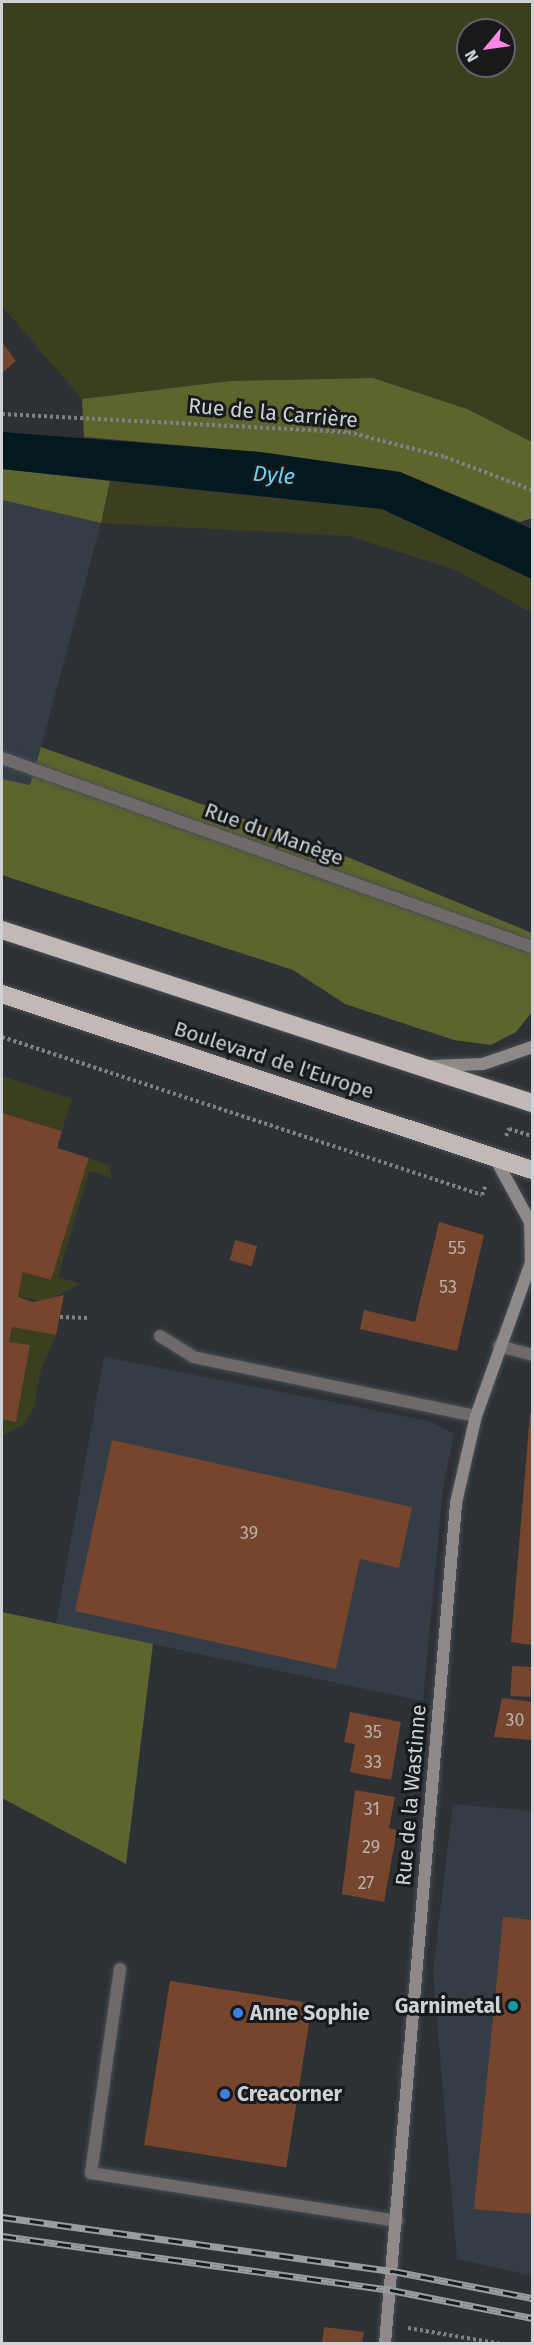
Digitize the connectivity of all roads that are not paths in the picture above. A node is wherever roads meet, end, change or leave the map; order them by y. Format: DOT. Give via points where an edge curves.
graph roads {
  1 [pos="2,758"];
  2 [pos="2,930"];
  3 [pos="532,947"];
  4 [pos="2,994"];
  5 [pos="532,1047"];
  6 [pos="419,1067"];
  7 [pos="532,1103"];
  8 [pos="495,1158"];
  9 [pos="532,1170"];
  10 [pos="532,1261"];
  11 [pos="160,1336"];
  12 [pos="499,1346"];
  13 [pos="532,1355"];
  14 [pos="476,1416"];
  15 [pos="120,1969"];
  16 [pos="397,2221"];
  17 [pos="385,2343"];
  1 -- 3 [label="street, Rue du Manège"];
  2 -- 6 [label="highway, Boulevard de l'Europe"];
  4 -- 8 [label="highway, Boulevard de l'Europe"];
  5 -- 6 [label="main road" via="483,1064"];
  6 -- 7 [label="highway, Boulevard de l'Europe"];
  8 -- 9 [label="highway, Boulevard de l'Europe"];
  8 -- 10 [label="main road, Rue de la Wastinne" via="530,1222"];
  10 -- 12 [label="main road, Rue de la Wastinne"];
  11 -- 14 [label="street" via="193,1357"];
  12 -- 13 [label="street"];
  12 -- 14 [label="main road, Rue de la Wastinne"];
  14 -- 16 [label="main road, Rue de la Wastinne" via="456,1503"];
  15 -- 16 [label="street" via="91,2173"];
  16 -- 17 [label="main road, Rue de la Wastinne"];
}
